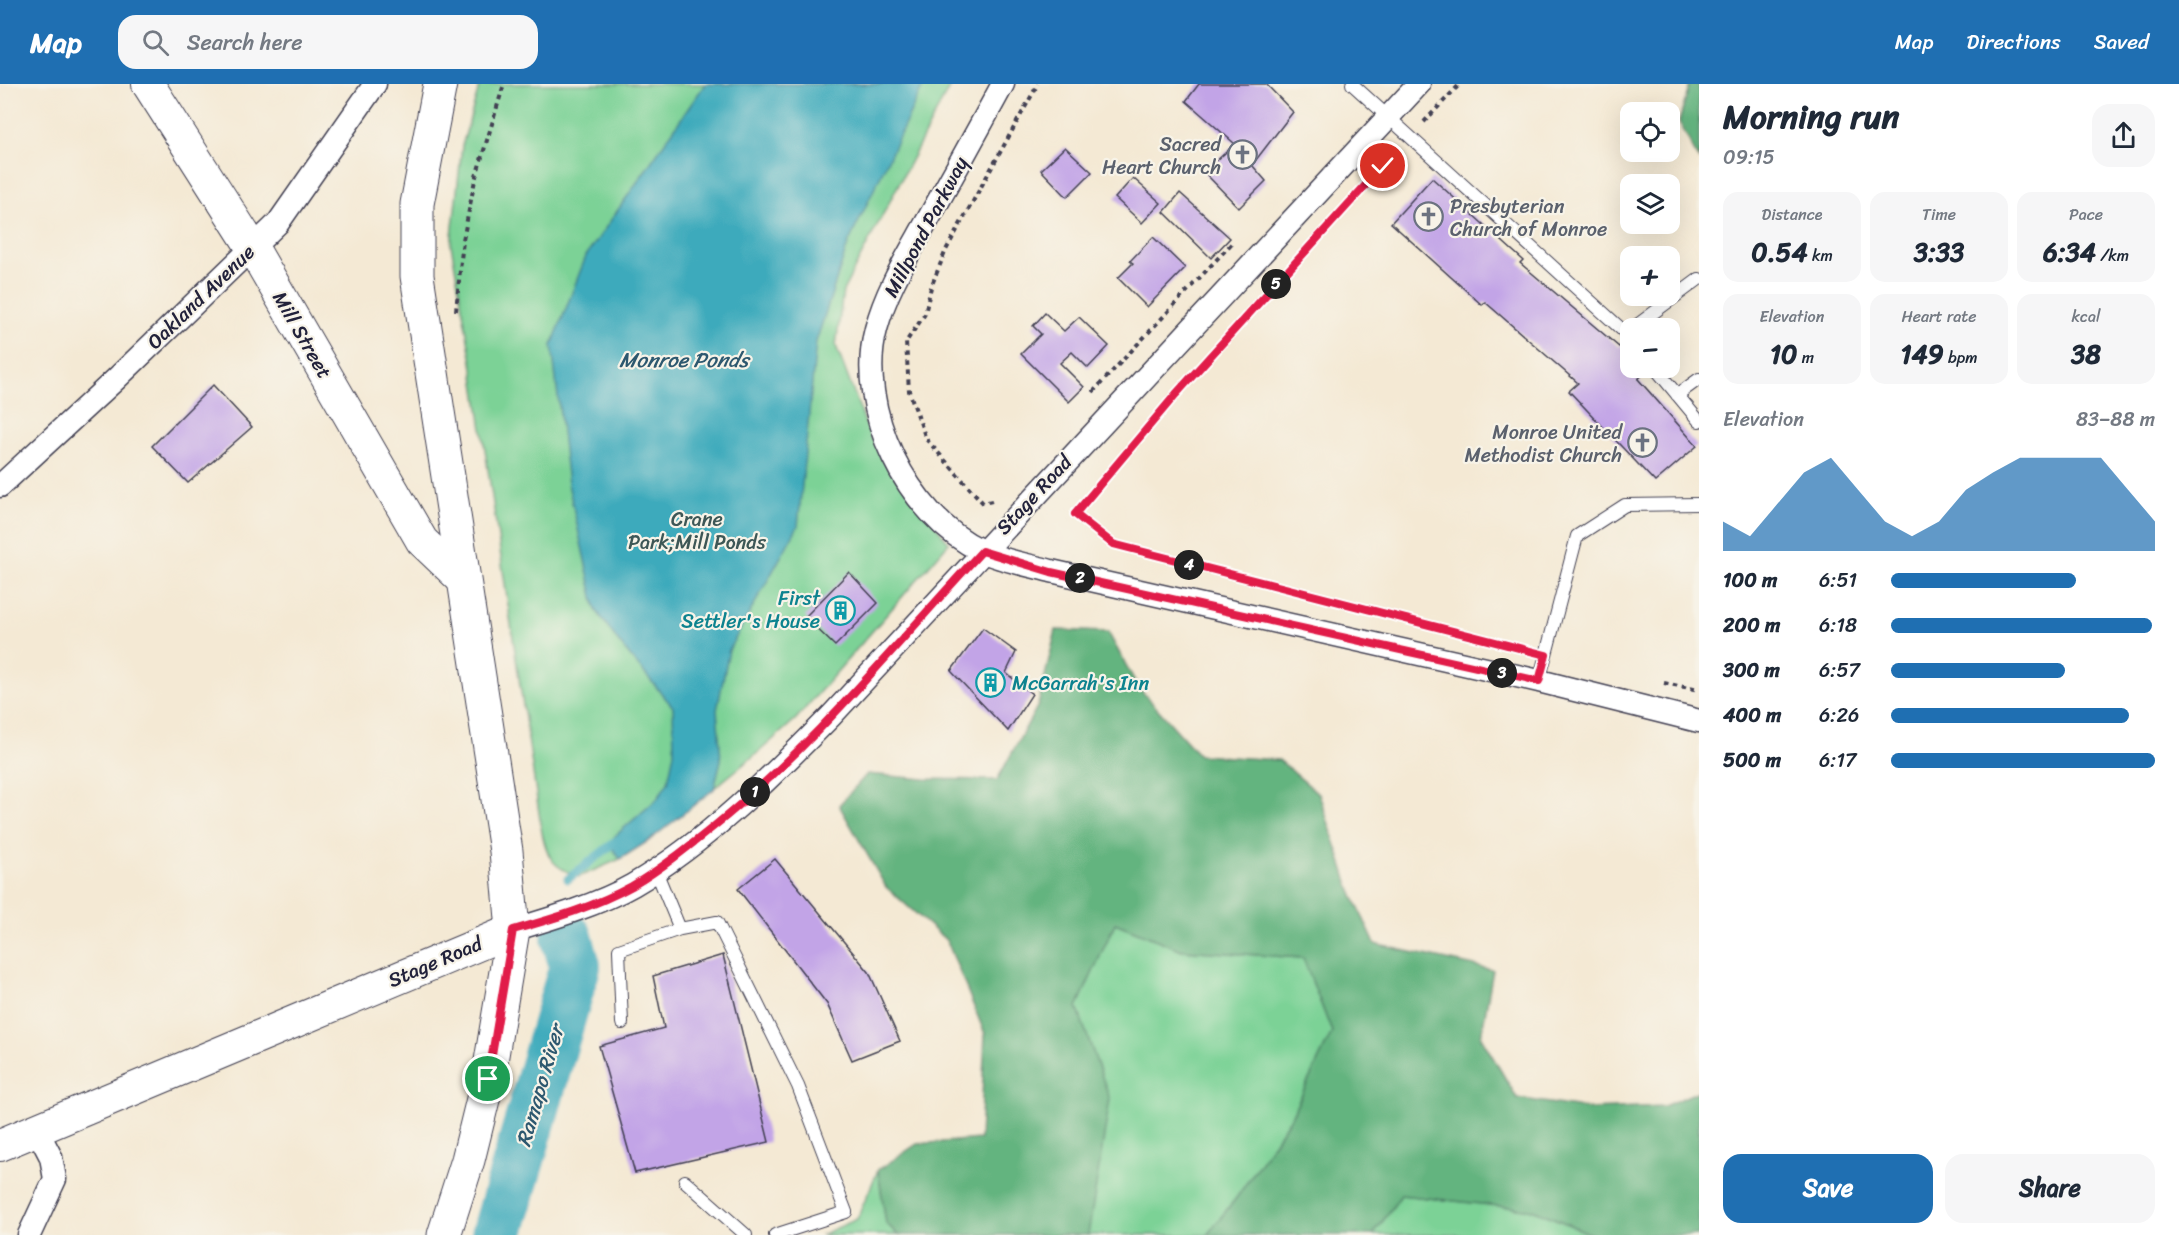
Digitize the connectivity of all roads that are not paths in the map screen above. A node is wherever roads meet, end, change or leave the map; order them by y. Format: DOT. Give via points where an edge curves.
graph roads {
  1 [pos="148,84"];
  2 [pos="375,84"];
  3 [pos="440,84"];
  4 [pos="1003,84"];
  5 [pos="1352,84"];
  6 [pos="1419,84"];
  7 [pos="1389,115"];
  8 [pos="252,248"];
  9 [pos="1699,279"];
  10 [pos="1649,318"];
  11 [pos="1620,324"];
  12 [pos="1663,378"];
  13 [pos="1699,379"];
  14 [pos="1677,395"];
  15 [pos="1699,421"];
  16 [pos="0,486"];
  17 [pos="1699,504"];
  18 [pos="982,551"];
  19 [pos="463,580"];
  20 [pos="1539,681"];
  21 [pos="1699,721"];
  22 [pos="656,871"];
  23 [pos="680,929"];
  24 [pos="513,930"];
  25 [pos="622,1023"];
  26 [pos="37,1131"];
  27 [pos="0,1145"];
  28 [pos="685,1181"];
  29 [pos="29,1235"];
  30 [pos="444,1235"];
  31 [pos="746,1235"];
  32 [pos="775,1235"];
  1 -- 8 [label="street, Mill Street"];
  2 -- 8 [label="street, Oakland Avenue" via="278,222"];
  3 -- 19 [label="main road" via="417,204 417,276"];
  4 -- 18 [label="street, Millpond Parkway" via="893,282 876,330 871,387 892,459 929,512"];
  5 -- 7 [label="lane"];
  6 -- 7 [label="street, Stage Road"];
  7 -- 11 [label="lane"];
  7 -- 18 [label="street, Stage Road"];
  8 -- 16 [label="street, Oakland Avenue"];
  8 -- 19 [label="street, Mill Street" via="422,541"];
  9 -- 10 [label="lane"];
  12 -- 14 [label="lane"];
  13 -- 14 [label="lane"];
  14 -- 15 [label="lane"];
  17 -- 20 [label="lane" via="1625,505 1577,536"];
  18 -- 20 [label="street, Millpond Parkway" via="1051,572"];
  18 -- 22 [label="street, Stage Road" via="752,796"];
  19 -- 24 [label="main road" via="506,850"];
  20 -- 21 [label="street, Millpond Parkway"];
  22 -- 23 [label="lane"];
  22 -- 24 [label="street, Stage Road" via="631,886 549,920"];
  23 -- 25 [label="lane" via="619,950"];
  23 -- 32 [label="lane" via="717,922 798,1086 846,1212"];
  24 -- 26 [label="street, Stage Road"];
  24 -- 30 [label="main road" via="488,1079"];
  26 -- 27 [label="street, Stage Road"];
  26 -- 29 [label="street" via="51,1157 55,1179"];
  28 -- 31 [label="lane"];
}
